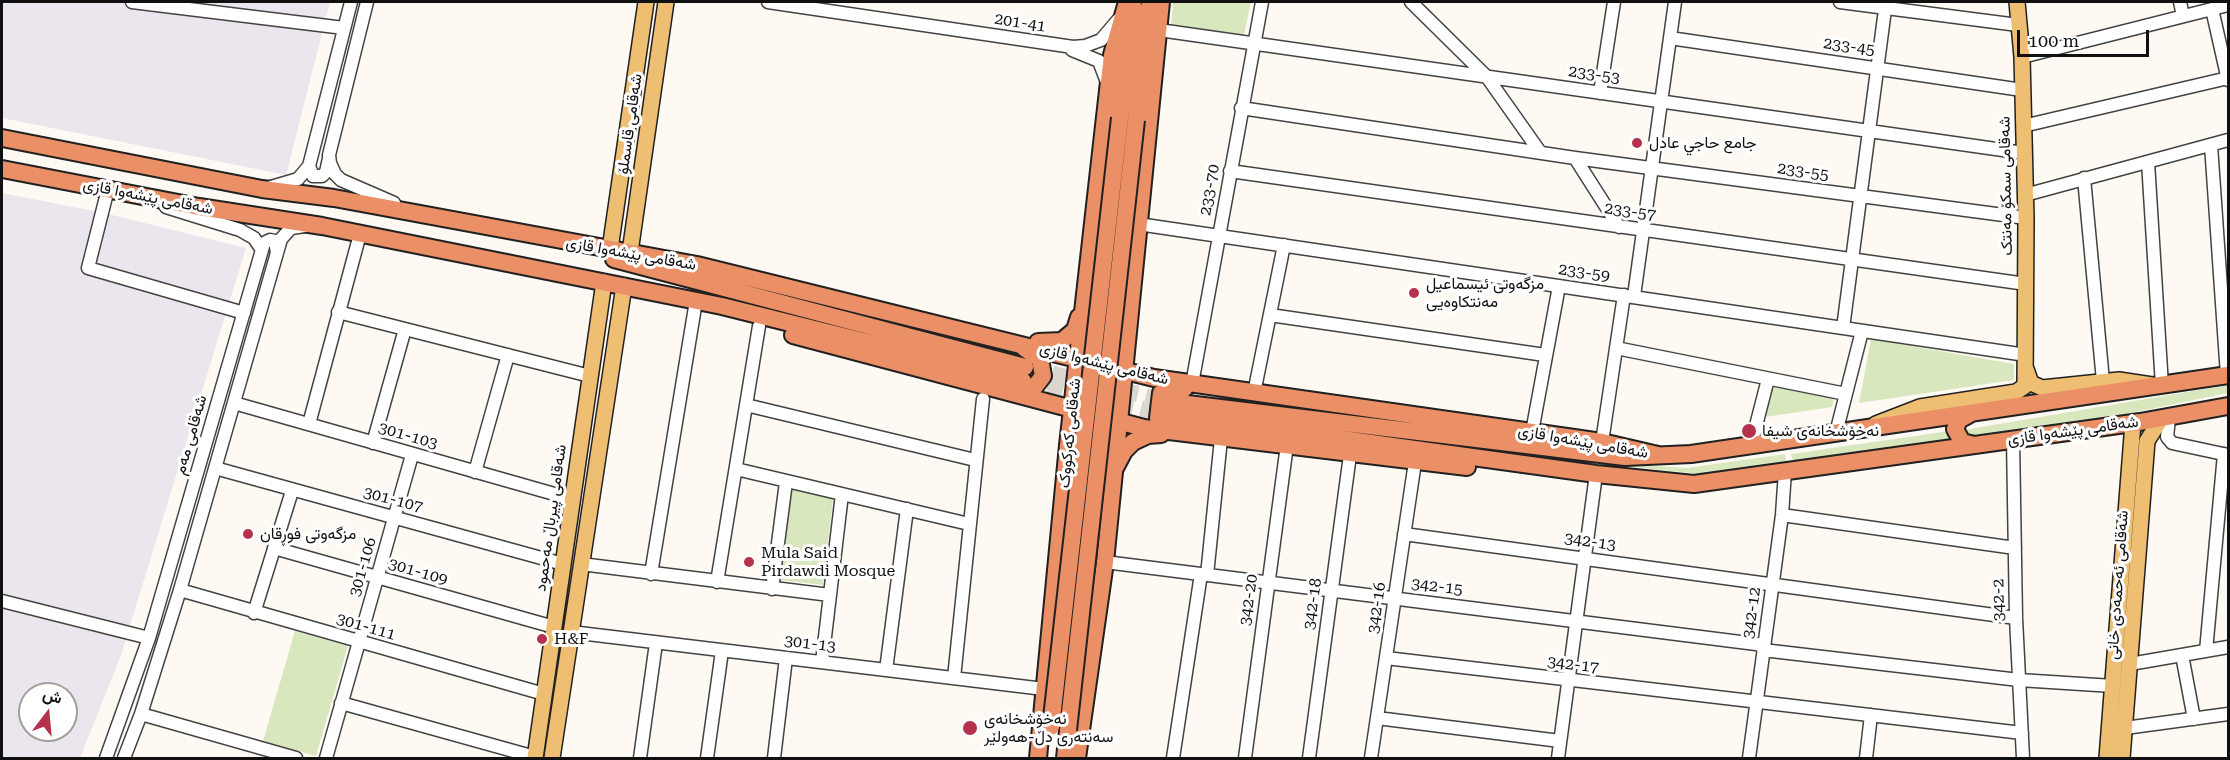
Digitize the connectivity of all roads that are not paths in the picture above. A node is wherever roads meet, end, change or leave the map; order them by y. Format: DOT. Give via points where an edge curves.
graph roads {
  1 [pos="132,2"];
  2 [pos="351,2"];
  3 [pos="367,2"];
  4 [pos="646,2"];
  5 [pos="666,2"];
  6 [pos="768,2"];
  7 [pos="1129,2"];
  8 [pos="1150,2"];
  9 [pos="1161,2"];
  10 [pos="1262,2"];
  11 [pos="1412,2"];
  12 [pos="1614,2"];
  13 [pos="1675,2"];
  14 [pos="1840,2"];
  15 [pos="2017,2"];
  16 [pos="2180,2"];
  17 [pos="1886,5"];
  18 [pos="2229,5"];
  19 [pos="2212,9"];
  20 [pos="2183,16"];
  21 [pos="2018,25"];
  22 [pos="344,28"];
  23 [pos="1159,30"];
  24 [pos="1670,38"];
  25 [pos="1253,43"];
  26 [pos="1054,45"];
  27 [pos="2022,57"];
  28 [pos="1877,68"];
  29 [pos="1487,77"];
  30 [pos="2228,79"];
  31 [pos="2022,90"];
  32 [pos="1108,93"];
  33 [pos="1600,93"];
  34 [pos="1661,102"];
  35 [pos="1241,108"];
  36 [pos="1128,119"];
  37 [pos="2023,126"];
  38 [pos="1869,132"];
  39 [pos="2,138"];
  40 [pos="2229,140"];
  41 [pos="2211,145"];
  42 [pos="1540,152"];
  43 [pos="2024,153"];
  44 [pos="329,155"];
  45 [pos="1575,158"];
  46 [pos="2148,162"];
  47 [pos="623,164"];
  48 [pos="309,166"];
  49 [pos="642,166"];
  50 [pos="1653,168"];
  51 [pos="2,169"];
  52 [pos="1230,171"];
  53 [pos="2084,178"];
  54 [pos="108,189"];
  55 [pos="262,189"];
  56 [pos="2025,195"];
  57 [pos="140,196"];
  58 [pos="1861,197"];
  59 [pos="432,216"];
  60 [pos="2026,218"];
  61 [pos="1137,224"];
  62 [pos="322,226"];
  63 [pos="1619,227"];
  64 [pos="1643,231"];
  65 [pos="360,234"];
  66 [pos="1218,236"];
  67 [pos="556,241"];
  68 [pos="1284,245"];
  69 [pos="610,249"];
  70 [pos="262,250"];
  71 [pos="630,252"];
  72 [pos="277,254"];
  73 [pos="1852,261"];
  74 [pos="1088,272"];
  75 [pos="604,282"];
  76 [pos="2026,284"];
  77 [pos="624,286"];
  78 [pos="1559,286"];
  79 [pos="1629,296"];
  80 [pos="1132,297"];
  81 [pos="1084,300"];
  82 [pos="688,303"];
  83 [pos="338,312"];
  84 [pos="244,313"];
  85 [pos="1270,315"];
  86 [pos="759,326"];
  87 [pos="597,328"];
  88 [pos="1843,328"];
  89 [pos="405,329"];
  90 [pos="617,331"];
  91 [pos="1862,331"];
  92 [pos="1001,338"];
  93 [pos="1616,348"];
  94 [pos="1127,350"];
  95 [pos="508,355"];
  96 [pos="1545,355"];
  97 [pos="2026,362"];
  98 [pos="1082,364"];
  99 [pos="1122,373"];
  100 [pos="2228,375"];
  101 [pos="590,376"];
  102 [pos="1154,378"];
  103 [pos="1768,379"];
  104 [pos="1021,381"];
  105 [pos="2103,381"];
  106 [pos="1192,384"];
  107 [pos="2160,386"];
  108 [pos="1098,390"];
  109 [pos="1250,392"];
  110 [pos="984,393"];
  111 [pos="1846,394"];
  112 [pos="234,403"];
  113 [pos="746,405"];
  114 [pos="2229,406"];
  115 [pos="1075,407"];
  116 [pos="1970,414"];
  117 [pos="1115,416"];
  118 [pos="2165,418"];
  119 [pos="2133,423"];
  120 [pos="309,424"];
  121 [pos="1868,428"];
  122 [pos="1532,432"];
  123 [pos="1836,432"];
  124 [pos="1189,435"];
  125 [pos="1221,439"];
  126 [pos="2013,440"];
  127 [pos="1602,442"];
  128 [pos="373,443"];
  129 [pos="1068,445"];
  130 [pos="1751,445"];
  131 [pos="1976,445"];
  132 [pos="1287,446"];
  133 [pos="412,454"];
  134 [pos="2226,454"];
  135 [pos="1350,455"];
  136 [pos="1658,455"];
  137 [pos="975,460"];
  138 [pos="1415,462"];
  139 [pos="215,468"];
  140 [pos="736,469"];
  141 [pos="1785,471"];
  142 [pos="475,472"];
  143 [pos="1113,474"];
  144 [pos="1596,474"];
  145 [pos="786,482"];
  146 [pos="292,491"];
  147 [pos="1064,493"];
  148 [pos="842,494"];
  149 [pos="1111,495"];
  150 [pos="572,500"];
  151 [pos="907,509"];
  152 [pos="1782,515"];
  153 [pos="394,517"];
  154 [pos="969,524"];
  155 [pos="1404,534"];
  156 [pos="274,548"];
  157 [pos="2014,548"];
  158 [pos="1585,558"];
  159 [pos="1105,562"];
  160 [pos="563,564"];
  161 [pos="581,564"];
  162 [pos="651,574"];
  163 [pos="1204,574"];
  164 [pos="377,578"];
  165 [pos="717,582"];
  166 [pos="1268,582"];
  167 [pos="1772,583"];
  168 [pos="772,589"];
  169 [pos="180,590"];
  170 [pos="1332,590"];
  171 [pos="830,595"];
  172 [pos="1395,598"];
  173 [pos="2,601"];
  174 [pos="254,613"];
  175 [pos="2016,618"];
  176 [pos="1576,621"];
  177 [pos="554,627"];
  178 [pos="571,632"];
  179 [pos="149,638"];
  180 [pos="359,642"];
  181 [pos="656,643"];
  182 [pos="2229,647"];
  183 [pos="1764,648"];
  184 [pos="722,651"];
  185 [pos="2206,651"];
  186 [pos="2182,655"];
  187 [pos="786,658"];
  188 [pos="1386,658"];
  189 [pos="822,663"];
  190 [pos="2130,664"];
  191 [pos="886,670"];
  192 [pos="954,678"];
  193 [pos="2019,680"];
  194 [pos="1568,682"];
  195 [pos="2113,686"];
  196 [pos="1044,689"];
  197 [pos="544,694"];
  198 [pos="1756,703"];
  199 [pos="342,704"];
  200 [pos="141,714"];
  201 [pos="2229,714"];
  202 [pos="1871,715"];
  203 [pos="1377,718"];
  204 [pos="2194,719"];
  205 [pos="2125,728"];
  206 [pos="1060,729"];
  207 [pos="2022,733"];
  208 [pos="1560,741"];
  209 [pos="535,758"];
  210 [pos="1078,758"];
  211 [pos="106,759"];
  212 [pos="124,759"];
  213 [pos="296,759"];
  214 [pos="326,759"];
  215 [pos="552,759"];
  216 [pos="640,759"];
  217 [pos="707,759"];
  218 [pos="774,759"];
  219 [pos="1038,759"];
  220 [pos="1047,759"];
  221 [pos="1065,759"];
  222 [pos="1173,759"];
  223 [pos="1245,759"];
  224 [pos="1309,759"];
  225 [pos="1371,759"];
  226 [pos="1558,759"];
  227 [pos="1749,759"];
  228 [pos="1866,759"];
  229 [pos="2023,759"];
  230 [pos="2108,759"];
  231 [pos="2122,759"];
  1 -- 22 [label="street"];
  2 -- 22 [label="street"];
  3 -- 44 [label="street"];
  4 -- 47 [label="main road, شەقامی قاسملۆ"];
  5 -- 49 [label="main road, شەقامی قاسملۆ"];
  6 -- 26 [label="street, 201-41"];
  7 -- 26 [label="street, 201-41" via="1101,40 1085,46"];
  7 -- 32 [label="highway" via="1112,55"];
  7 -- 36 [label="highway, شەقامی کەرکووک"];
  8 -- 36 [label="highway, شەقامی کەرکووک"];
  9 -- 23 [label="highway"];
  10 -- 25 [label="street, 233-70"];
  11 -- 29 [label="street"];
  12 -- 33 [label="street"];
  13 -- 24 [label="street"];
  14 -- 17 [label="street"];
  15 -- 21 [label="main road, شەقامی سمکۆ مەنتک"];
  16 -- 20 [label="street"];
  17 -- 21 [label="street"];
  17 -- 28 [label="street"];
  18 -- 19 [label="street"];
  19 -- 20 [label="street"];
  19 -- 30 [label="street"];
  20 -- 27 [label="street"];
  21 -- 27 [label="main road, شەقامی سمکۆ مەنتک"];
  22 -- 48 [label="street"];
  23 -- 25 [label="street, 233-53"];
  23 -- 61 [label="highway"];
  24 -- 28 [label="street, 233-45"];
  24 -- 34 [label="street"];
  25 -- 29 [label="street, 233-53"];
  25 -- 35 [label="street, 233-70"];
  26 -- 32 [label="street, 201-41" via="1099,61"];
  27 -- 31 [label="main road, شەقامی سمکۆ مەنتک"];
  28 -- 31 [label="street, 233-45"];
  28 -- 38 [label="street"];
  29 -- 33 [label="street, 233-53"];
  29 -- 42 [label="street"];
  30 -- 37 [label="street"];
  31 -- 37 [label="main road, شەقامی سمکۆ مەنتک"];
  32 -- 74 [label="highway"];
  33 -- 34 [label="street, 233-53"];
  34 -- 38 [label="street, 233-53"];
  34 -- 50 [label="street"];
  35 -- 42 [label="street, 233-55"];
  35 -- 52 [label="street, 233-70"];
  36 -- 206 [label="highway, شەقامی کەرکووک, bridge"];
  37 -- 43 [label="main road, شەقامی سمکۆ مەنتک"];
  38 -- 43 [label="street, 233-53"];
  38 -- 58 [label="street"];
  39 -- 55 [label="highway, شەقامی پێشەوا قازی"];
  40 -- 41 [label="street"];
  41 -- 46 [label="street"];
  41 -- 100 [label="street"];
  42 -- 45 [label="street, 233-55"];
  43 -- 56 [label="main road, شەقامی سمکۆ مەنتک"];
  44 -- 48 [label="street" via="327,169 321,176 313,176"];
  44 -- 59 [label="street" via="332,169 341,180"];
  45 -- 50 [label="street, 233-55"];
  45 -- 63 [label="street"];
  46 -- 53 [label="street"];
  46 -- 107 [label="street"];
  47 -- 49 [label="main road" via="632,168"];
  47 -- 69 [label="main road, شەقامی قاسملۆ"];
  48 -- 55 [label="street" via="291,183"];
  49 -- 71 [label="main road, شەقامی قاسملۆ"];
  50 -- 58 [label="street, 233-55"];
  50 -- 64 [label="street"];
  51 -- 54 [label="highway, شەقامی پێشەوا قازی"];
  52 -- 63 [label="street, 233-57"];
  52 -- 66 [label="street, 233-70"];
  53 -- 56 [label="street"];
  53 -- 105 [label="street"];
  54 -- 57 [label="highway, شەقامی پێشەوا قازی"];
  54 -- 84 [label="street" via="88,268"];
  55 -- 59 [label="highway, شەقامی پێشەوا قازی"];
  56 -- 60 [label="main road, شەقامی سمکۆ مەنتک"];
  57 -- 62 [label="highway, شەقامی پێشەوا قازی"];
  57 -- 70 [label="street" via="240,230 254,238"];
  58 -- 60 [label="street, 233-55"];
  58 -- 73 [label="street"];
  59 -- 67 [label="highway, شەقامی پێشەوا قازی"];
  60 -- 76 [label="main road, شەقامی سمکۆ مەنتک"];
  61 -- 66 [label="street, 233-59"];
  61 -- 80 [label="highway"];
  62 -- 65 [label="highway, شەقامی پێشەوا قازی"];
  62 -- 72 [label="street, شەقامی مەم" via="287,231"];
  63 -- 64 [label="street, 233-57"];
  64 -- 73 [label="street, 233-57"];
  64 -- 79 [label="street"];
  65 -- 75 [label="highway, شەقامی پێشەوا قازی"];
  65 -- 83 [label="street"];
  66 -- 68 [label="street, 233-59"];
  66 -- 106 [label="street, 233-70"];
  67 -- 69 [label="highway, شەقامی پێشەوا قازی"];
  67 -- 104 [label="highway, شەقامی پێشەوا قازی"];
  68 -- 78 [label="street, 233-59"];
  68 -- 85 [label="street"];
  69 -- 71 [label="highway, شەقامی پێشەوا قازی"];
  70 -- 72 [label="street" via="265,241 272,240 277,244"];
  70 -- 84 [label="street, شەقامی مەم"];
  71 -- 92 [label="highway, شەقامی پێشەوا قازی"];
  72 -- 112 [label="street, شەقامی مەم"];
  73 -- 76 [label="street, 233-57"];
  73 -- 88 [label="street"];
  74 -- 80 [label="highway" via="1088,300 1097,314 1117,316"];
  74 -- 81 [label="highway"];
  75 -- 77 [label="highway, شەقامی پێشەوا قازی"];
  75 -- 87 [label="main road, شەقامی پیرباڵ مەحمود"];
  76 -- 97 [label="main road, شەقامی سمکۆ مەنتک"];
  77 -- 82 [label="highway, شەقامی پێشەوا قازی"];
  77 -- 90 [label="main road"];
  78 -- 79 [label="street, 233-59"];
  78 -- 96 [label="street"];
  79 -- 88 [label="street, 233-59"];
  79 -- 93 [label="street"];
  80 -- 94 [label="highway"];
  81 -- 92 [label="highway" via="1075,330 1062,341"];
  81 -- 98 [label="highway"];
  82 -- 86 [label="highway, شەقامی پێشەوا قازی"];
  82 -- 104 [label="highway, شەقامی پێشەوا قازی" via="722,306"];
  82 -- 162 [label="street"];
  83 -- 89 [label="street"];
  83 -- 120 [label="street"];
  84 -- 179 [label="street, شەقامی مەم"];
  85 -- 96 [label="street"];
  85 -- 109 [label="street"];
  86 -- 110 [label="highway, شەقامی پێشەوا قازی"];
  86 -- 113 [label="street"];
  87 -- 90 [label="main road"];
  87 -- 101 [label="main road, شەقامی پیرباڵ مەحمود"];
  88 -- 91 [label="street, 233-59"];
  89 -- 95 [label="street"];
  89 -- 128 [label="street"];
  90 -- 161 [label="main road"];
  91 -- 97 [label="street, 233-59"];
  91 -- 111 [label="street"];
  92 -- 98 [label="highway, شەقامی پێشەوا قازی" via="1056,352"];
  92 -- 110 [label="highway" via="1036,355 1043,376 1037,387 1026,392"];
  93 -- 103 [label="street"];
  93 -- 127 [label="street"];
  94 -- 99 [label="highway"];
  94 -- 102 [label="highway" via="1132,364"];
  95 -- 101 [label="street"];
  95 -- 142 [label="street"];
  96 -- 122 [label="street"];
  97 -- 105 [label="main road" via="2031,383 2042,388"];
  97 -- 121 [label="main road, شەقامی سمکۆ مەنتک" via="2025,386 2020,391 1920,407"];
  98 -- 99 [label="highway, شەقامی پێشەوا قازی"];
  98 -- 108 [label="highway"];
  98 -- 115 [label="highway, شەقامی کەرکووک"];
  99 -- 102 [label="highway, شەقامی پێشەوا قازی"];
  99 -- 108 [label="highway"];
  99 -- 117 [label="highway"];
  100 -- 107 [label="highway, شەقامی پێشەوا قازی"];
  101 -- 150 [label="main road, شەقامی پیرباڵ مەحمود"];
  102 -- 106 [label="highway, شەقامی پێشەوا قازی"];
  103 -- 111 [label="street"];
  103 -- 130 [label="street"];
  104 -- 110 [label="highway, شەقامی پێشەوا قازی"];
  104 -- 115 [label="highway, شەقامی پێشەوا قازی" via="1046,403"];
  104 -- 129 [label="highway" via="1061,424"];
  105 -- 107 [label="main road" via="2126,380"];
  106 -- 109 [label="highway, شەقامی پێشەوا قازی"];
  107 -- 116 [label="highway, شەقامی پێشەوا قازی"];
  108 -- 115 [label="highway"];
  108 -- 117 [label="highway"];
  109 -- 122 [label="highway, شەقامی پێشەوا قازی"];
  109 -- 124 [label="highway" via="1171,388 1164,391 1158,414 1160,424"];
  110 -- 137 [label="street"];
  111 -- 123 [label="street"];
  112 -- 120 [label="street, 301-103"];
  112 -- 139 [label="street, شەقامی مەم"];
  113 -- 137 [label="street"];
  113 -- 140 [label="street"];
  114 -- 118 [label="highway, شەقامی پێشەوا قازی"];
  115 -- 117 [label="highway, شەقامی پێشەوا قازی"];
  115 -- 129 [label="highway, شەقامی کەرکووک"];
  116 -- 121 [label="highway, شەقامی پێشەوا قازی"];
  116 -- 131 [label="highway" via="1959,420 1956,434 1962,442"];
  117 -- 124 [label="highway, شەقامی پێشەوا قازی" via="1150,429"];
  117 -- 143 [label="highway"];
  118 -- 119 [label="highway, شەقامی پێشەوا قازی"];
  118 -- 134 [label="street" via="2172,443"];
  118 -- 190 [label="main road, شەقامی ئەحمەدی خانی" via="2147,441"];
  119 -- 126 [label="highway, شەقامی پێشەوا قازی"];
  119 -- 195 [label="main road, شەقامی ئەحمەدی خانی"];
  120 -- 128 [label="street, 301-103"];
  121 -- 123 [label="highway, شەقامی پێشەوا قازی"];
  122 -- 127 [label="highway, شەقامی پێشەوا قازی"];
  123 -- 130 [label="highway, شەقامی پێشەوا قازی"];
  124 -- 125 [label="highway, شەقامی پێشەوا قازی"];
  124 -- 143 [label="highway" via="1154,434 1139,438 1124,451"];
  125 -- 132 [label="highway, شەقامی پێشەوا قازی"];
  125 -- 163 [label="street"];
  126 -- 131 [label="highway, شەقامی پێشەوا قازی"];
  126 -- 157 [label="street, 342-2"];
  127 -- 136 [label="highway, شەقامی پێشەوا قازی"];
  128 -- 133 [label="street, 301-103"];
  129 -- 147 [label="highway, شەقامی کەرکووک"];
  130 -- 136 [label="highway, شەقامی پێشەوا قازی"];
  131 -- 141 [label="highway, شەقامی پێشەوا قازی"];
  132 -- 135 [label="highway, شەقامی پێشەوا قازی"];
  132 -- 166 [label="street, 342-20"];
  133 -- 142 [label="street, 301-103"];
  133 -- 153 [label="street, 301-106"];
  134 -- 185 [label="street"];
  135 -- 138 [label="highway, شەقامی پێشەوا قازی"];
  135 -- 170 [label="street, 342-18"];
  136 -- 144 [label="highway, شەقامی پێشەوا قازی" via="1625,457 1169,409"];
  137 -- 154 [label="street"];
  138 -- 144 [label="highway, شەقامی پێشەوا قازی" via="1550,476"];
  138 -- 155 [label="street, 342-16"];
  139 -- 146 [label="street, 301-107"];
  139 -- 169 [label="street, شەقامی مەم"];
  140 -- 145 [label="street"];
  140 -- 165 [label="street"];
  141 -- 144 [label="highway, شەقامی پێشەوا قازی" via="1694,484"];
  141 -- 152 [label="street, 342-12"];
  142 -- 150 [label="street, 301-103"];
  143 -- 149 [label="highway"];
  144 -- 158 [label="street"];
  145 -- 148 [label="street"];
  145 -- 168 [label="street"];
  146 -- 153 [label="street, 301-107"];
  146 -- 156 [label="street"];
  147 -- 149 [label="highway" via="1071,470 1091,461 1106,471"];
  147 -- 196 [label="highway, شەقامی کەرکووک"];
  148 -- 151 [label="street"];
  148 -- 171 [label="street"];
  149 -- 159 [label="highway"];
  150 -- 160 [label="main road, شەقامی پیرباڵ مەحمود"];
  151 -- 154 [label="street"];
  151 -- 191 [label="street"];
  152 -- 157 [label="street"];
  152 -- 167 [label="street, 342-12"];
  153 -- 160 [label="street, 301-107"];
  153 -- 164 [label="street, 301-106"];
  154 -- 192 [label="street"];
  155 -- 158 [label="street, 342-13"];
  155 -- 172 [label="street, 342-16"];
  156 -- 164 [label="street, 301-109"];
  156 -- 174 [label="street"];
  157 -- 175 [label="street, 342-2"];
  158 -- 167 [label="street, 342-13"];
  158 -- 176 [label="street"];
  159 -- 163 [label="street, 342-15"];
  159 -- 210 [label="highway"];
  160 -- 177 [label="main road, شەقامی پیرباڵ مەحمود"];
  161 -- 162 [label="street"];
  161 -- 178 [label="main road"];
  162 -- 165 [label="street"];
  163 -- 166 [label="street, 342-15"];
  163 -- 222 [label="street"];
  164 -- 177 [label="street, 301-109"];
  164 -- 180 [label="street, 301-106"];
  165 -- 168 [label="street"];
  166 -- 170 [label="street, 342-15"];
  166 -- 223 [label="street, 342-20"];
  167 -- 175 [label="street, 342-13"];
  167 -- 183 [label="street, 342-12"];
  168 -- 171 [label="street"];
  169 -- 174 [label="street, 301-111"];
  169 -- 200 [label="street, شەقامی مەم"];
  170 -- 172 [label="street, 342-15"];
  170 -- 224 [label="street, 342-18"];
  171 -- 189 [label="street"];
  172 -- 176 [label="street, 342-15"];
  172 -- 188 [label="street, 342-16"];
  173 -- 179 [label="street"];
  174 -- 180 [label="street, 301-111"];
  175 -- 193 [label="street, 342-2"];
  176 -- 183 [label="street, 342-15"];
  176 -- 194 [label="street"];
  177 -- 197 [label="main road, شەقامی پیرباڵ مەحمود"];
  178 -- 181 [label="street, 301-13"];
  178 -- 215 [label="main road"];
  179 -- 211 [label="street, شەقامی مەم"];
  180 -- 197 [label="street, 301-111"];
  180 -- 199 [label="street, 301-106"];
  181 -- 184 [label="street, 301-13"];
  181 -- 216 [label="street"];
  182 -- 185 [label="street"];
  183 -- 193 [label="street, 342-15"];
  183 -- 198 [label="street, 342-12"];
  184 -- 187 [label="street, 301-13"];
  184 -- 217 [label="street"];
  185 -- 186 [label="street"];
  186 -- 190 [label="street"];
  186 -- 204 [label="street"];
  187 -- 189 [label="street, 301-13"];
  187 -- 218 [label="street"];
  188 -- 194 [label="street, 342-17"];
  188 -- 203 [label="street, 342-16"];
  189 -- 191 [label="street, 301-13"];
  190 -- 205 [label="main road, شەقامی ئەحمەدی خانی"];
  191 -- 192 [label="street, 301-13"];
  192 -- 196 [label="street, 301-13"];
  193 -- 195 [label="street, 342-15"];
  193 -- 207 [label="street, 342-2"];
  194 -- 198 [label="street, 342-17"];
  194 -- 208 [label="street"];
  195 -- 230 [label="main road, شەقامی ئەحمەدی خانی"];
  196 -- 219 [label="highway, شەقامی کەرکووک"];
  197 -- 209 [label="main road, شەقامی پیرباڵ مەحمود"];
  198 -- 202 [label="street, 342-17"];
  198 -- 227 [label="street, 342-12"];
  199 -- 209 [label="street"];
  199 -- 214 [label="street, 301-106"];
  200 -- 212 [label="street, شەقامی مەم"];
  200 -- 213 [label="street"];
  201 -- 204 [label="street"];
  202 -- 207 [label="street, 342-17"];
  202 -- 228 [label="street"];
  203 -- 208 [label="street"];
  203 -- 225 [label="street, 342-16"];
  204 -- 205 [label="street"];
  205 -- 231 [label="main road, شەقامی ئەحمەدی خانی"];
  206 -- 220 [label="highway, شەقامی کەرکووک"];
  206 -- 221 [label="highway, شەقامی کەرکووک"];
  207 -- 229 [label="street, 342-2"];
  208 -- 226 [label="street"];
}
